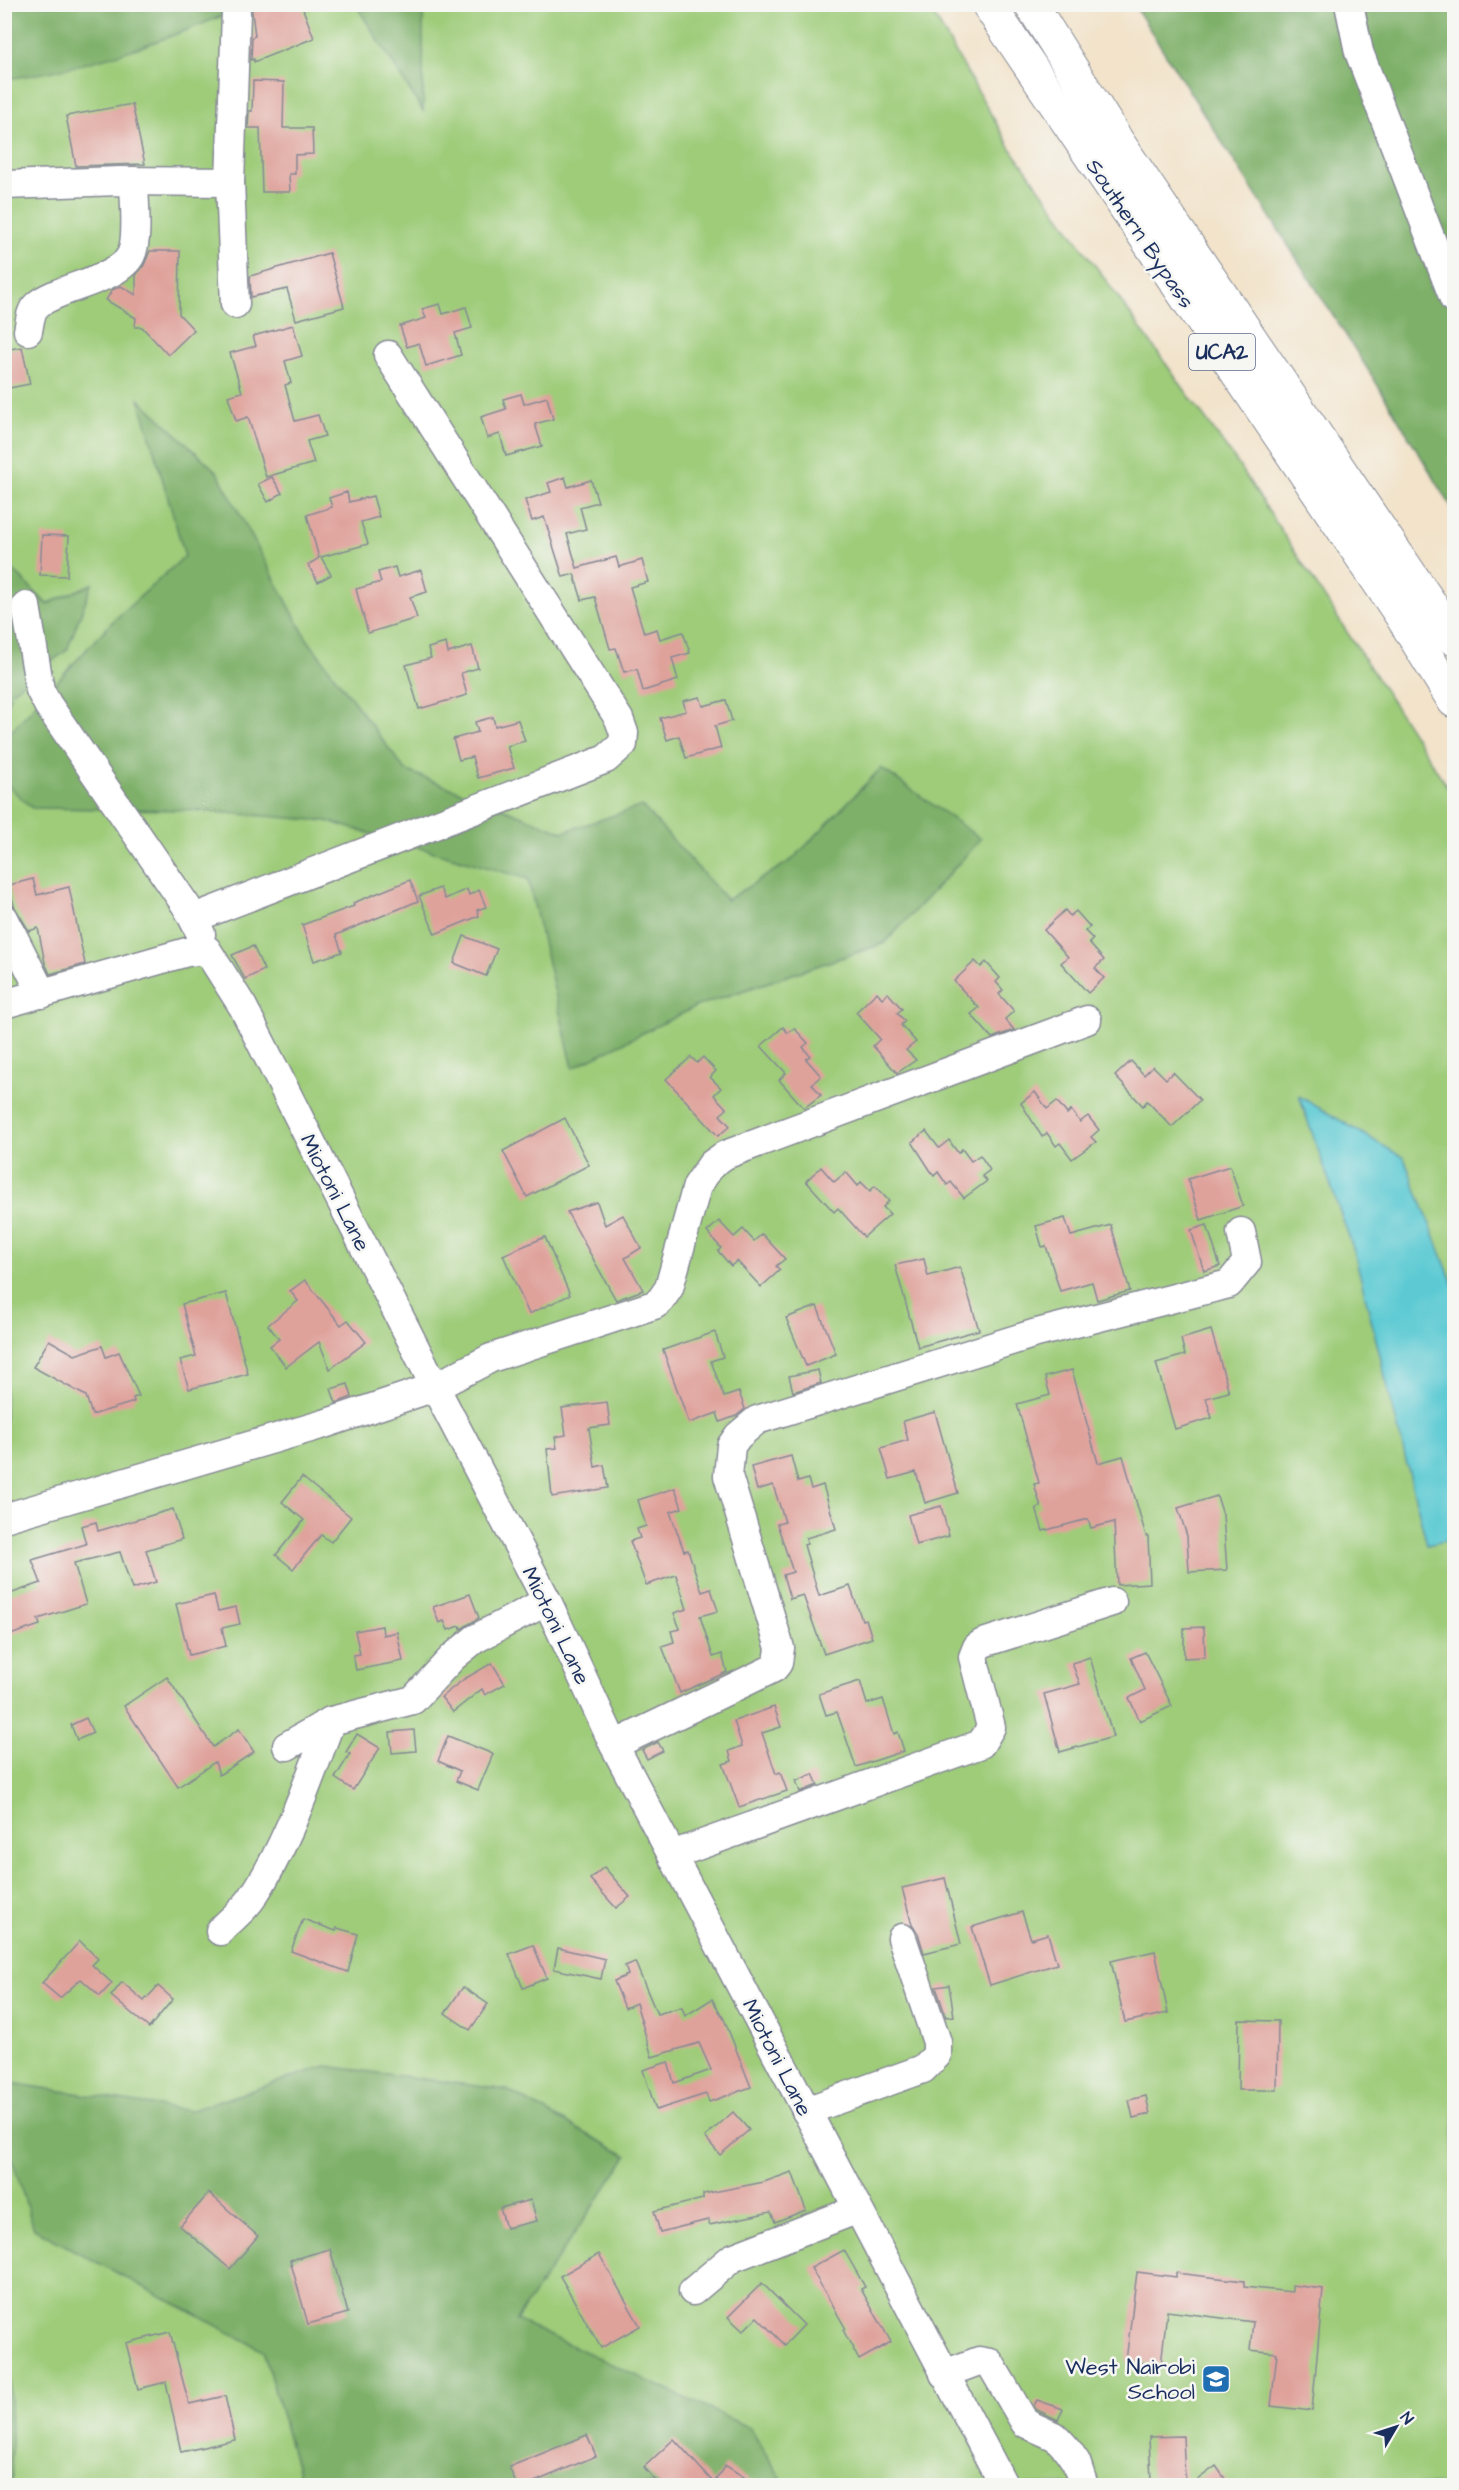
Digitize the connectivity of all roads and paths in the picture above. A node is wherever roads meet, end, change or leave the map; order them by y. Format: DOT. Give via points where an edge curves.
graph roads {
  1 [pos="988,4"];
  2 [pos="1031,4"];
  3 [pos="1349,4"];
  4 [pos="236,12"];
  5 [pos="134,181"];
  6 [pos="230,182"];
  7 [pos="4,185"];
  8 [pos="1455,299"];
  9 [pos="235,304"];
  10 [pos="28,331"];
  11 [pos="388,355"];
  12 [pos="26,606"];
  13 [pos="1455,639"];
  14 [pos="1455,701"];
  15 [pos="4,918"];
  16 [pos="194,918"];
  17 [pos="207,950"];
  18 [pos="42,994"];
  19 [pos="4,1004"];
  20 [pos="1087,1020"];
  21 [pos="1241,1232"];
  22 [pos="435,1387"];
  23 [pos="4,1518"];
  24 [pos="548,1601"];
  25 [pos="1112,1602"];
  26 [pos="331,1721"];
  27 [pos="614,1745"];
  28 [pos="287,1746"];
  29 [pos="672,1856"];
  30 [pos="220,1931"];
  31 [pos="902,1938"];
  32 [pos="806,2111"];
  33 [pos="856,2210"];
  34 [pos="693,2290"];
  35 [pos="944,2374"];
  36 [pos="1004,2486"];
  37 [pos="1084,2486"];
  1 -- 14 [label="highway, Southern Bypass / UCA2" via="1401,615"];
  2 -- 13 [label="highway, Southern Bypass / UCA2" via="1119,144"];
  3 -- 8 [label="street" via="1359,52"];
  4 -- 6 [label="street"];
  5 -- 6 [label="street"];
  5 -- 7 [label="street"];
  5 -- 10 [label="street" via="135,243 126,262 37,305 31,313"];
  6 -- 9 [label="street"];
  11 -- 16 [label="street" via="619,719 623,744 606,759"];
  12 -- 16 [label="street, Miotoni Lane" via="40,690 48,705"];
  15 -- 18 [label="street"];
  16 -- 17 [label="street, Miotoni Lane"];
  17 -- 18 [label="street" via="187,952"];
  17 -- 22 [label="street, Miotoni Lane" via="243,1007"];
  18 -- 19 [label="street"];
  20 -- 22 [label="street" via="725,1155 712,1164 697,1186 669,1288 660,1301 481,1362"];
  21 -- 27 [label="street" via="1247,1262 1230,1284 1033,1334 757,1420 748,1427 731,1446 728,1476 780,1648 778,1663"];
  22 -- 23 [label="street" via="324,1424"];
  22 -- 24 [label="street, Miotoni Lane"];
  24 -- 26 [label="street" via="475,1639 413,1700"];
  24 -- 27 [label="street, Miotoni Lane"];
  25 -- 29 [label="street" via="977,1647 973,1657 991,1726 981,1744"];
  26 -- 28 [label="street"];
  26 -- 30 [label="street" via="273,1863 251,1900"];
  27 -- 29 [label="street, Miotoni Lane"];
  29 -- 32 [label="street, Miotoni Lane"];
  31 -- 32 [label="street" via="937,2042 937,2055 923,2070"];
  32 -- 33 [label="street, Miotoni Lane"];
  33 -- 34 [label="street" via="732,2258"];
  33 -- 35 [label="street, Miotoni Lane"];
  35 -- 36 [label="street, Miotoni Lane"];
  35 -- 37 [label="street" via="979,2361 990,2363 1025,2422 1056,2437 1067,2449"];
}
